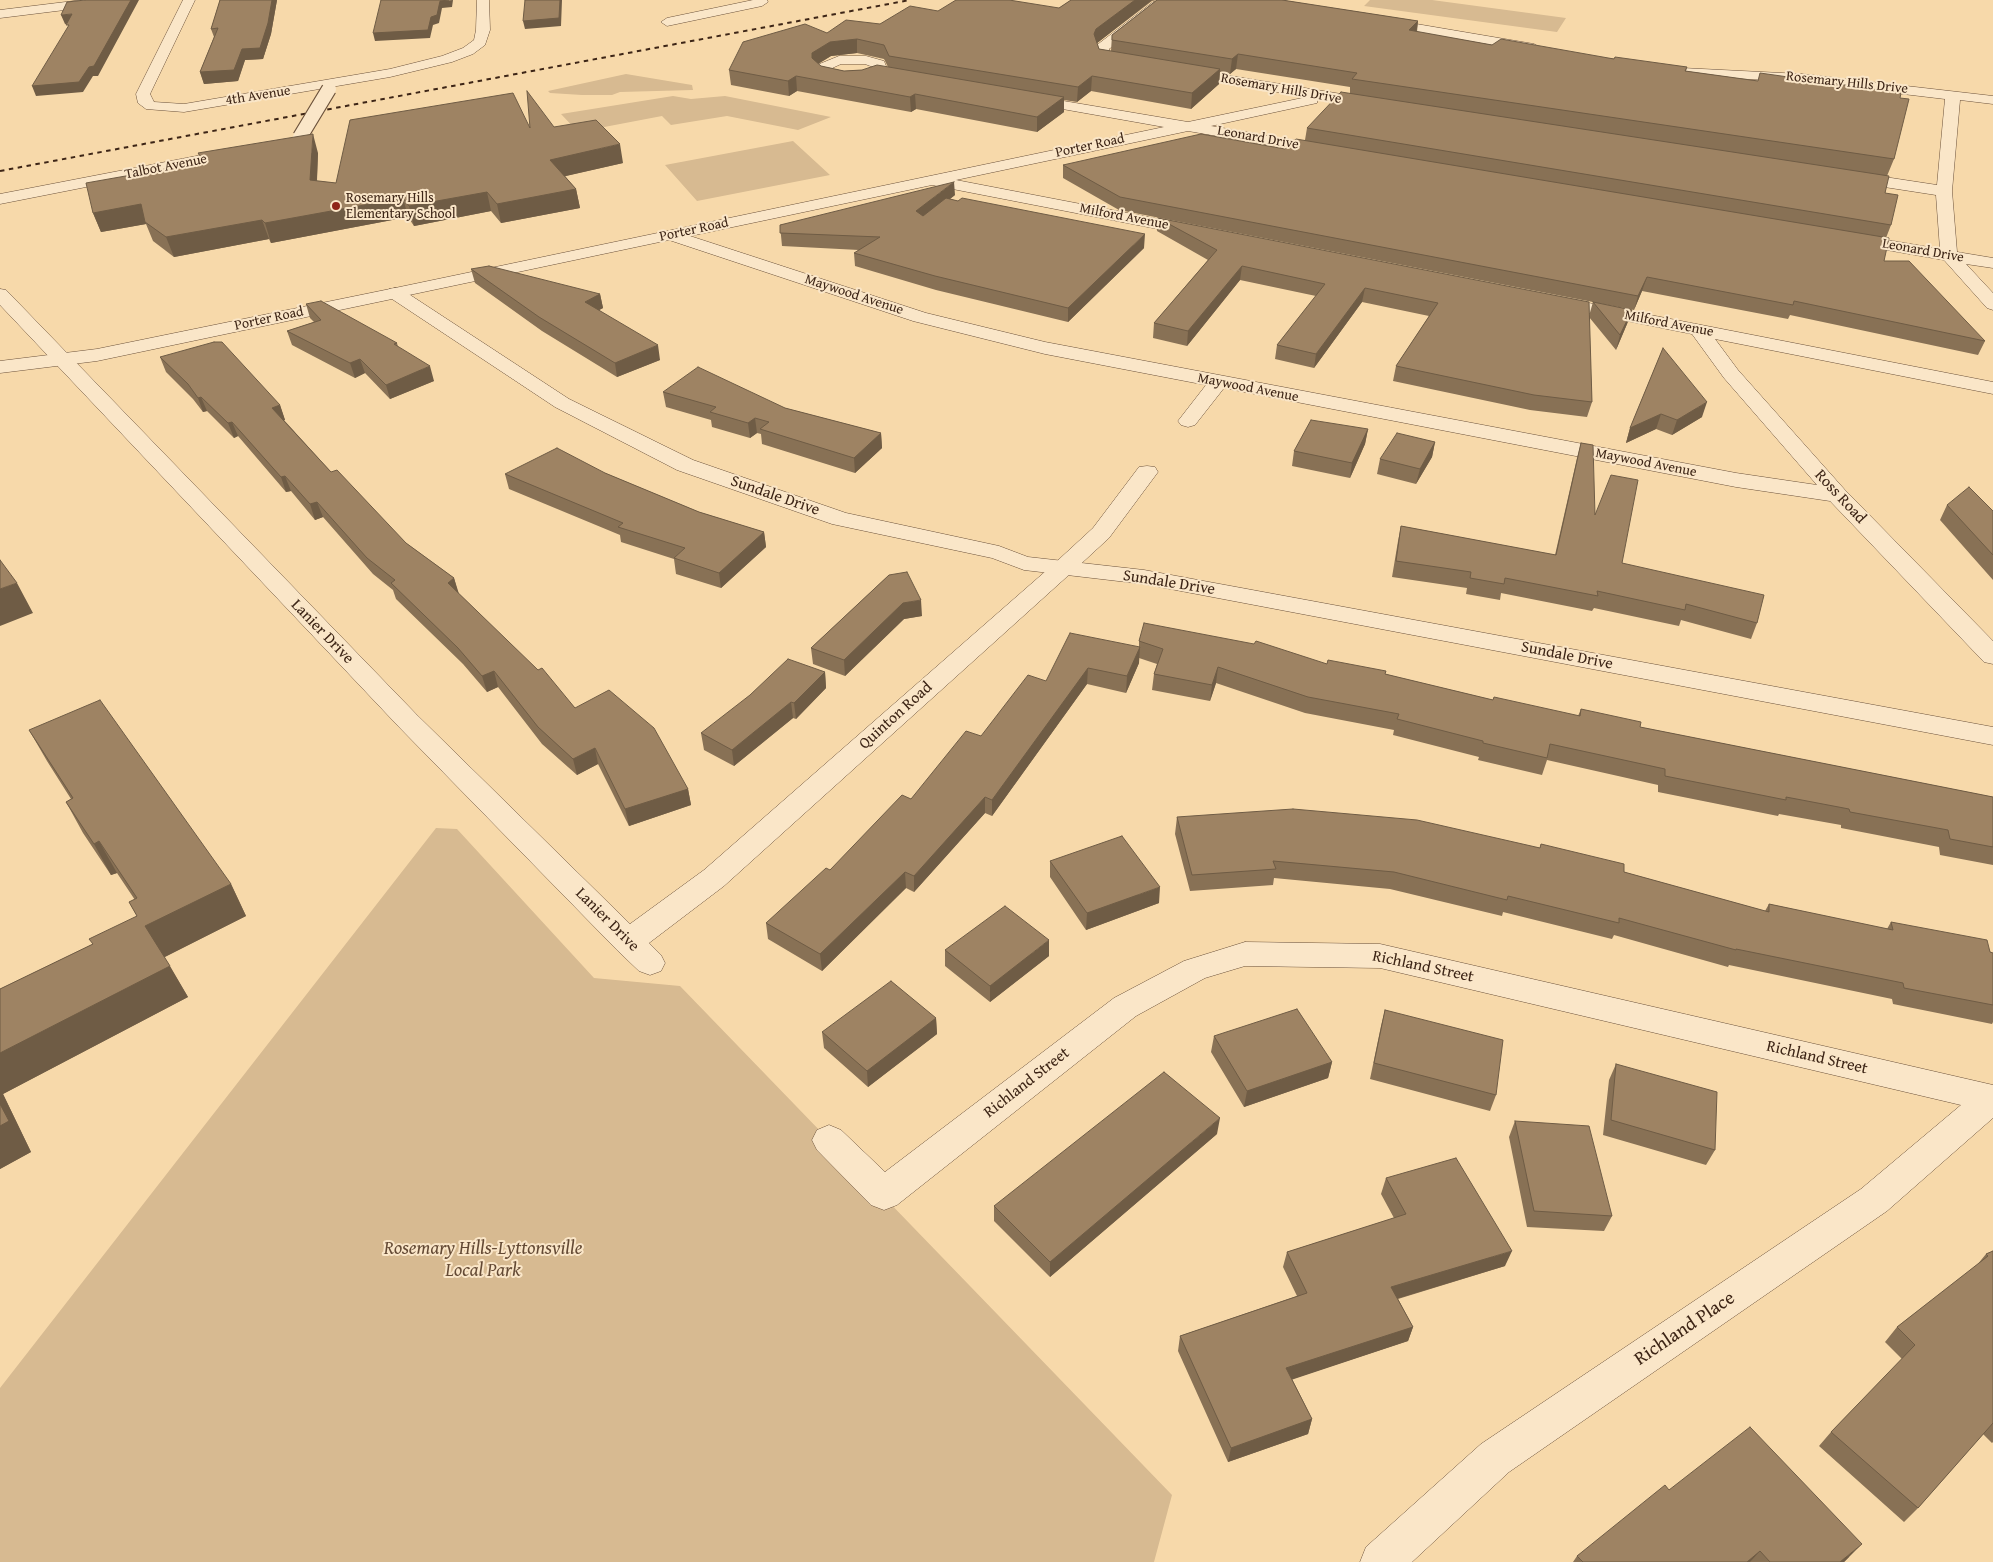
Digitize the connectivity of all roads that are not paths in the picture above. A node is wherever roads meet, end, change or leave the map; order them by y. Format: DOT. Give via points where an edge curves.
graph roads {
  1 [pos="113,0"];
  2 [pos="189,0"];
  3 [pos="483,0"];
  4 [pos="761,0"];
  5 [pos="1183,0"];
  6 [pos="0,14"];
  7 [pos="1364,19"];
  8 [pos="667,22"];
  9 [pos="1547,50"];
  10 [pos="1142,65"];
  11 [pos="1648,69"];
  12 [pos="1170,70"];
  13 [pos="877,74"];
  14 [pos="894,77"];
  15 [pos="331,86"];
  16 [pos="1953,95"];
  17 [pos="1326,96"];
  18 [pos="1014,97"];
  19 [pos="1993,100"];
  20 [pos="1389,106"];
  21 [pos="1181,126"];
  22 [pos="294,139"];
  23 [pos="250,151"];
  24 [pos="1339,152"];
  25 [pos="1837,174"];
  26 [pos="932,180"];
  27 [pos="1944,191"];
  28 [pos="0,199"];
  29 [pos="1210,234"];
  30 [pos="670,235"];
  31 [pos="1840,237"];
  32 [pos="1949,255"];
  33 [pos="1993,263"];
  34 [pos="395,293"];
  35 [pos="0,294"];
  36 [pos="1532,297"];
  37 [pos="1993,304"];
  38 [pos="1698,329"];
  39 [pos="62,360"];
  40 [pos="0,367"];
  41 [pos="1218,383"];
  42 [pos="1993,388"];
  43 [pos="1188,421"];
  44 [pos="1147,472"];
  45 [pos="1837,494"];
  46 [pos="1063,568"];
  47 [pos="1993,656"];
  48 [pos="1993,736"];
  49 [pos="628,942"];
  50 [pos="650,964"];
  51 [pos="1993,1099"];
  52 [pos="829,1140"];
  53 [pos="1381,1562"];
  1 -- 6 [label="street"];
  2 -- 15 [label="street, 4th Avenue" via="143,94 145,103 184,108"];
  3 -- 15 [label="street, 4th Avenue" via="480,42 468,51 425,66"];
  4 -- 8 [label="street"];
  5 -- 10 [label="street" via="1157,5 1102,48 1104,59"];
  7 -- 9 [label="street"];
  11 -- 16 [label="street, Rosemary Hills Drive" via="1802,78"];
  12 -- 17 [label="street, Rosemary Hills Drive"];
  13 -- 14 [label="street"];
  15 -- 22 [label="street, bridge"];
  16 -- 19 [label="street, Rosemary Hills Drive"];
  16 -- 27 [label="street"];
  17 -- 20 [label="street, Rosemary Hills Drive"];
  17 -- 21 [label="street, Porter Road"];
  18 -- 21 [label="street, Leonard Drive"];
  21 -- 24 [label="street, Leonard Drive"];
  21 -- 26 [label="street, Porter Road"];
  23 -- 28 [label="street, Talbot Avenue"];
  25 -- 27 [label="street"];
  26 -- 29 [label="street, Milford Avenue"];
  26 -- 30 [label="street, Porter Road"];
  27 -- 32 [label="street"];
  30 -- 34 [label="street, Porter Road"];
  30 -- 41 [label="street, Maywood Avenue" via="920,317 1045,348"];
  31 -- 32 [label="street, Leonard Drive"];
  32 -- 33 [label="street, Leonard Drive"];
  32 -- 37 [label="street"];
  34 -- 39 [label="street, Porter Road" via="97,356"];
  34 -- 46 [label="street, Sundale Drive" via="562,403 685,465 840,519 999,553 1024,563"];
  35 -- 39 [label="street, Lanier Drive"];
  36 -- 38 [label="street, Milford Avenue"];
  38 -- 42 [label="street, Milford Avenue"];
  38 -- 45 [label="street, Ross Road" via="1731,374"];
  39 -- 40 [label="street, Porter Road"];
  39 -- 49 [label="street, Lanier Drive" via="408,721"];
  41 -- 43 [label="street"];
  41 -- 45 [label="street, Maywood Avenue" via="1736,480"];
  44 -- 46 [label="street, Quinton Road" via="1101,533"];
  45 -- 47 [label="street, Ross Road"];
  46 -- 48 [label="street, Sundale Drive" via="1144,577"];
  46 -- 49 [label="street, Quinton Road" via="714,878"];
  49 -- 50 [label="street, Lanier Drive"];
  51 -- 52 [label="street, Richland Street" via="1380,956 1245,954 1195,969 1125,1007 884,1194"];
  51 -- 53 [label="street, Richland Place" via="1874,1200 1495,1458"];
}
